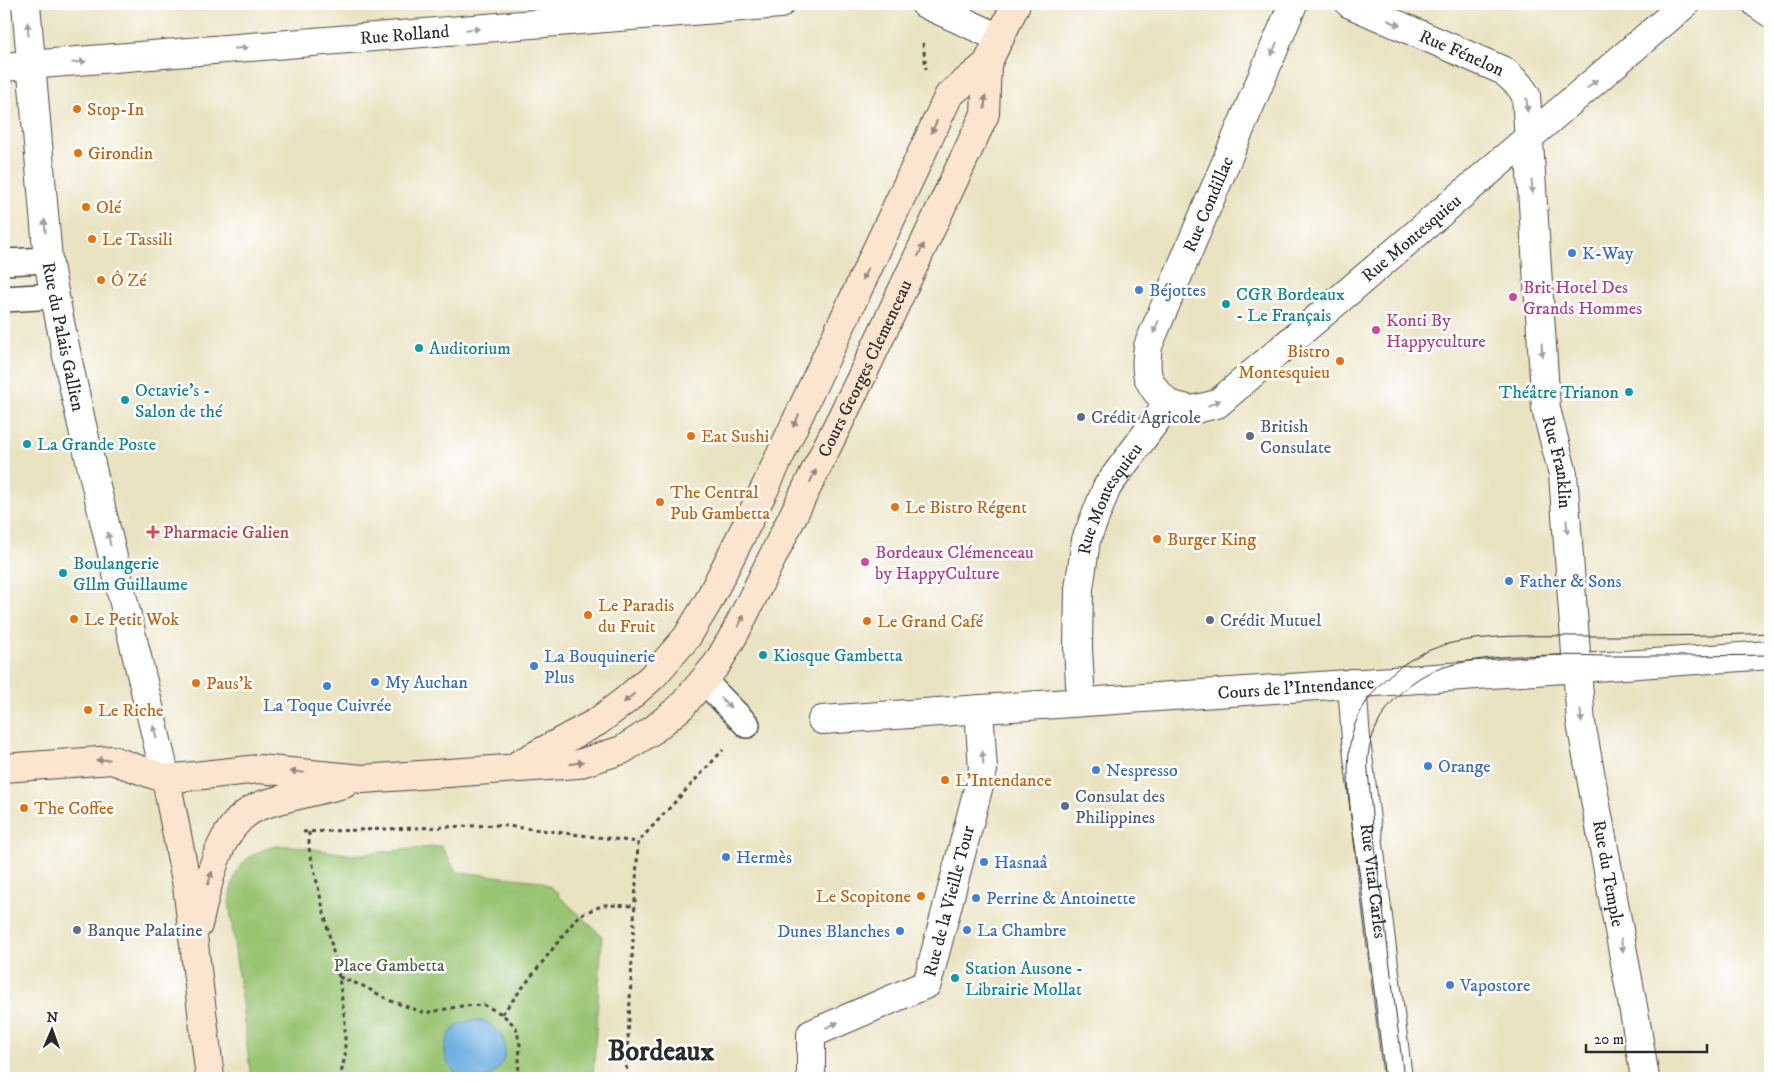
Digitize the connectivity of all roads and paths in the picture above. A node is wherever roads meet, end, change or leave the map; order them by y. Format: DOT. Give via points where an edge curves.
graph roads {
  1 [pos="26,4"];
  2 [pos="780,4"];
  3 [pos="925,4"];
  4 [pos="1016,4"];
  5 [pos="1294,4"];
  6 [pos="1350,4"];
  7 [pos="1685,4"];
  8 [pos="1757,4"];
  9 [pos="1770,13"];
  10 [pos="1000,38"];
  11 [pos="987,64"];
  12 [pos="31,65"];
  13 [pos="4,67"];
  14 [pos="1529,139"];
  15 [pos="48,260"];
  16 [pos="4,262"];
  17 [pos="55,296"];
  18 [pos="4,299"];
  19 [pos="1168,404"];
  20 [pos="1770,655"];
  21 [pos="1578,668"];
  22 [pos="711,672"];
  23 [pos="1352,683"];
  24 [pos="1081,702"];
  25 [pos="979,709"];
  26 [pos="822,720"];
  27 [pos="747,726"];
  28 [pos="4,768"];
  29 [pos="511,768"];
  30 [pos="166,779"];
  31 [pos="363,779"];
  32 [pos="638,842"];
  33 [pos="636,906"];
  34 [pos="193,942"];
  35 [pos="339,977"];
  36 [pos="502,1014"];
  37 [pos="210,1078"];
  38 [pos="340,1078"];
  39 [pos="518,1078"];
  40 [pos="626,1078"];
  41 [pos="811,1078"];
  42 [pos="1398,1078"];
  43 [pos="1645,1078"];
  12 -- 1 [label="street, Rue du Palais Gallien, one-way"];
  12 -- 2 [label="street, Rue Rolland, one-way"];
  3 -- 10 [label="street"];
  4 -- 10 [label="main road, Cours Georges Clemenceau"];
  5 -- 19 [label="street, Rue Condillac, one-way" via="1148,346 1145,366 1151,387"];
  6 -- 14 [label="street, Rue Fénelon, one-way" via="1504,72 1526,95"];
  14 -- 7 [label="street, Rue Montesquieu, one-way"];
  8 -- 9 [label="street"];
  10 -- 11 [label="main road, Cours Georges Clemenceau"];
  22 -- 11 [label="main road, Cours Georges Clemenceau, one-way" via="735,633 856,387 985,114"];
  11 -- 29 [label="main road, Cours Georges Clemenceau, one-way" via="949,96 764,490 708,602 686,637 653,676 619,706 597,722"];
  12 -- 13 [label="street, Rue Rolland"];
  15 -- 12 [label="street, Rue du Palais Gallien, one-way"];
  19 -- 14 [label="street, Rue Montesquieu, one-way" via="1192,410 1217,404"];
  14 -- 21 [label="street, Rue Franklin, one-way" via="1546,410 1563,474"];
  15 -- 16 [label="lane"];
  15 -- 17 [label="street, Rue du Palais Gallien"];
  17 -- 18 [label="lane"];
  30 -- 17 [label="street, Rue du Palais Gallien, one-way" via="80,419"];
  19 -- 24 [label="street, Rue Montesquieu" via="1107,487 1086,540 1079,589"];
  20 -- 21 [label="street, Cours de l'Intendance"];
  21 -- 23 [label="street, Cours de l'Intendance"];
  21 -- 43 [label="street, Rue du Temple, one-way" via="1581,724"];
  22 -- 27 [label="lane, one-way"];
  29 -- 22 [label="main road, one-way" via="578,764 622,750 682,706"];
  23 -- 24 [label="street, Cours de l'Intendance"];
  23 -- 42 [label="street, Rue Vital Carles" via="1356,740"];
  24 -- 25 [label="street, Cours de l'Intendance"];
  25 -- 26 [label="street, Cours de l'Intendance"];
  41 -- 25 [label="street, Rue de la Vieille Tour, one-way" via="811,1034 927,984 983,770"];
  27 -- 32 [label="path"];
  30 -- 28 [label="main road, one-way" via="112,760"];
  29 -- 31 [label="main road"];
  31 -- 30 [label="main road, one-way" via="260,769"];
  30 -- 34 [label="main road" via="187,886"];
  34 -- 31 [label="main road, one-way" via="223,841 241,818 261,805"];
  32 -- 33 [label="path"];
  32 -- 35 [label="path" via="499,825 309,832 309,848"];
  33 -- 36 [label="path" via="604,905 579,915"];
  33 -- 40 [label="path"];
  34 -- 37 [label="main road"];
  35 -- 36 [label="path" via="391,1002 425,1013 484,1005"];
  35 -- 38 [label="path" via="345,1056"];
  36 -- 39 [label="path" via="516,1027 520,1045"];
}
